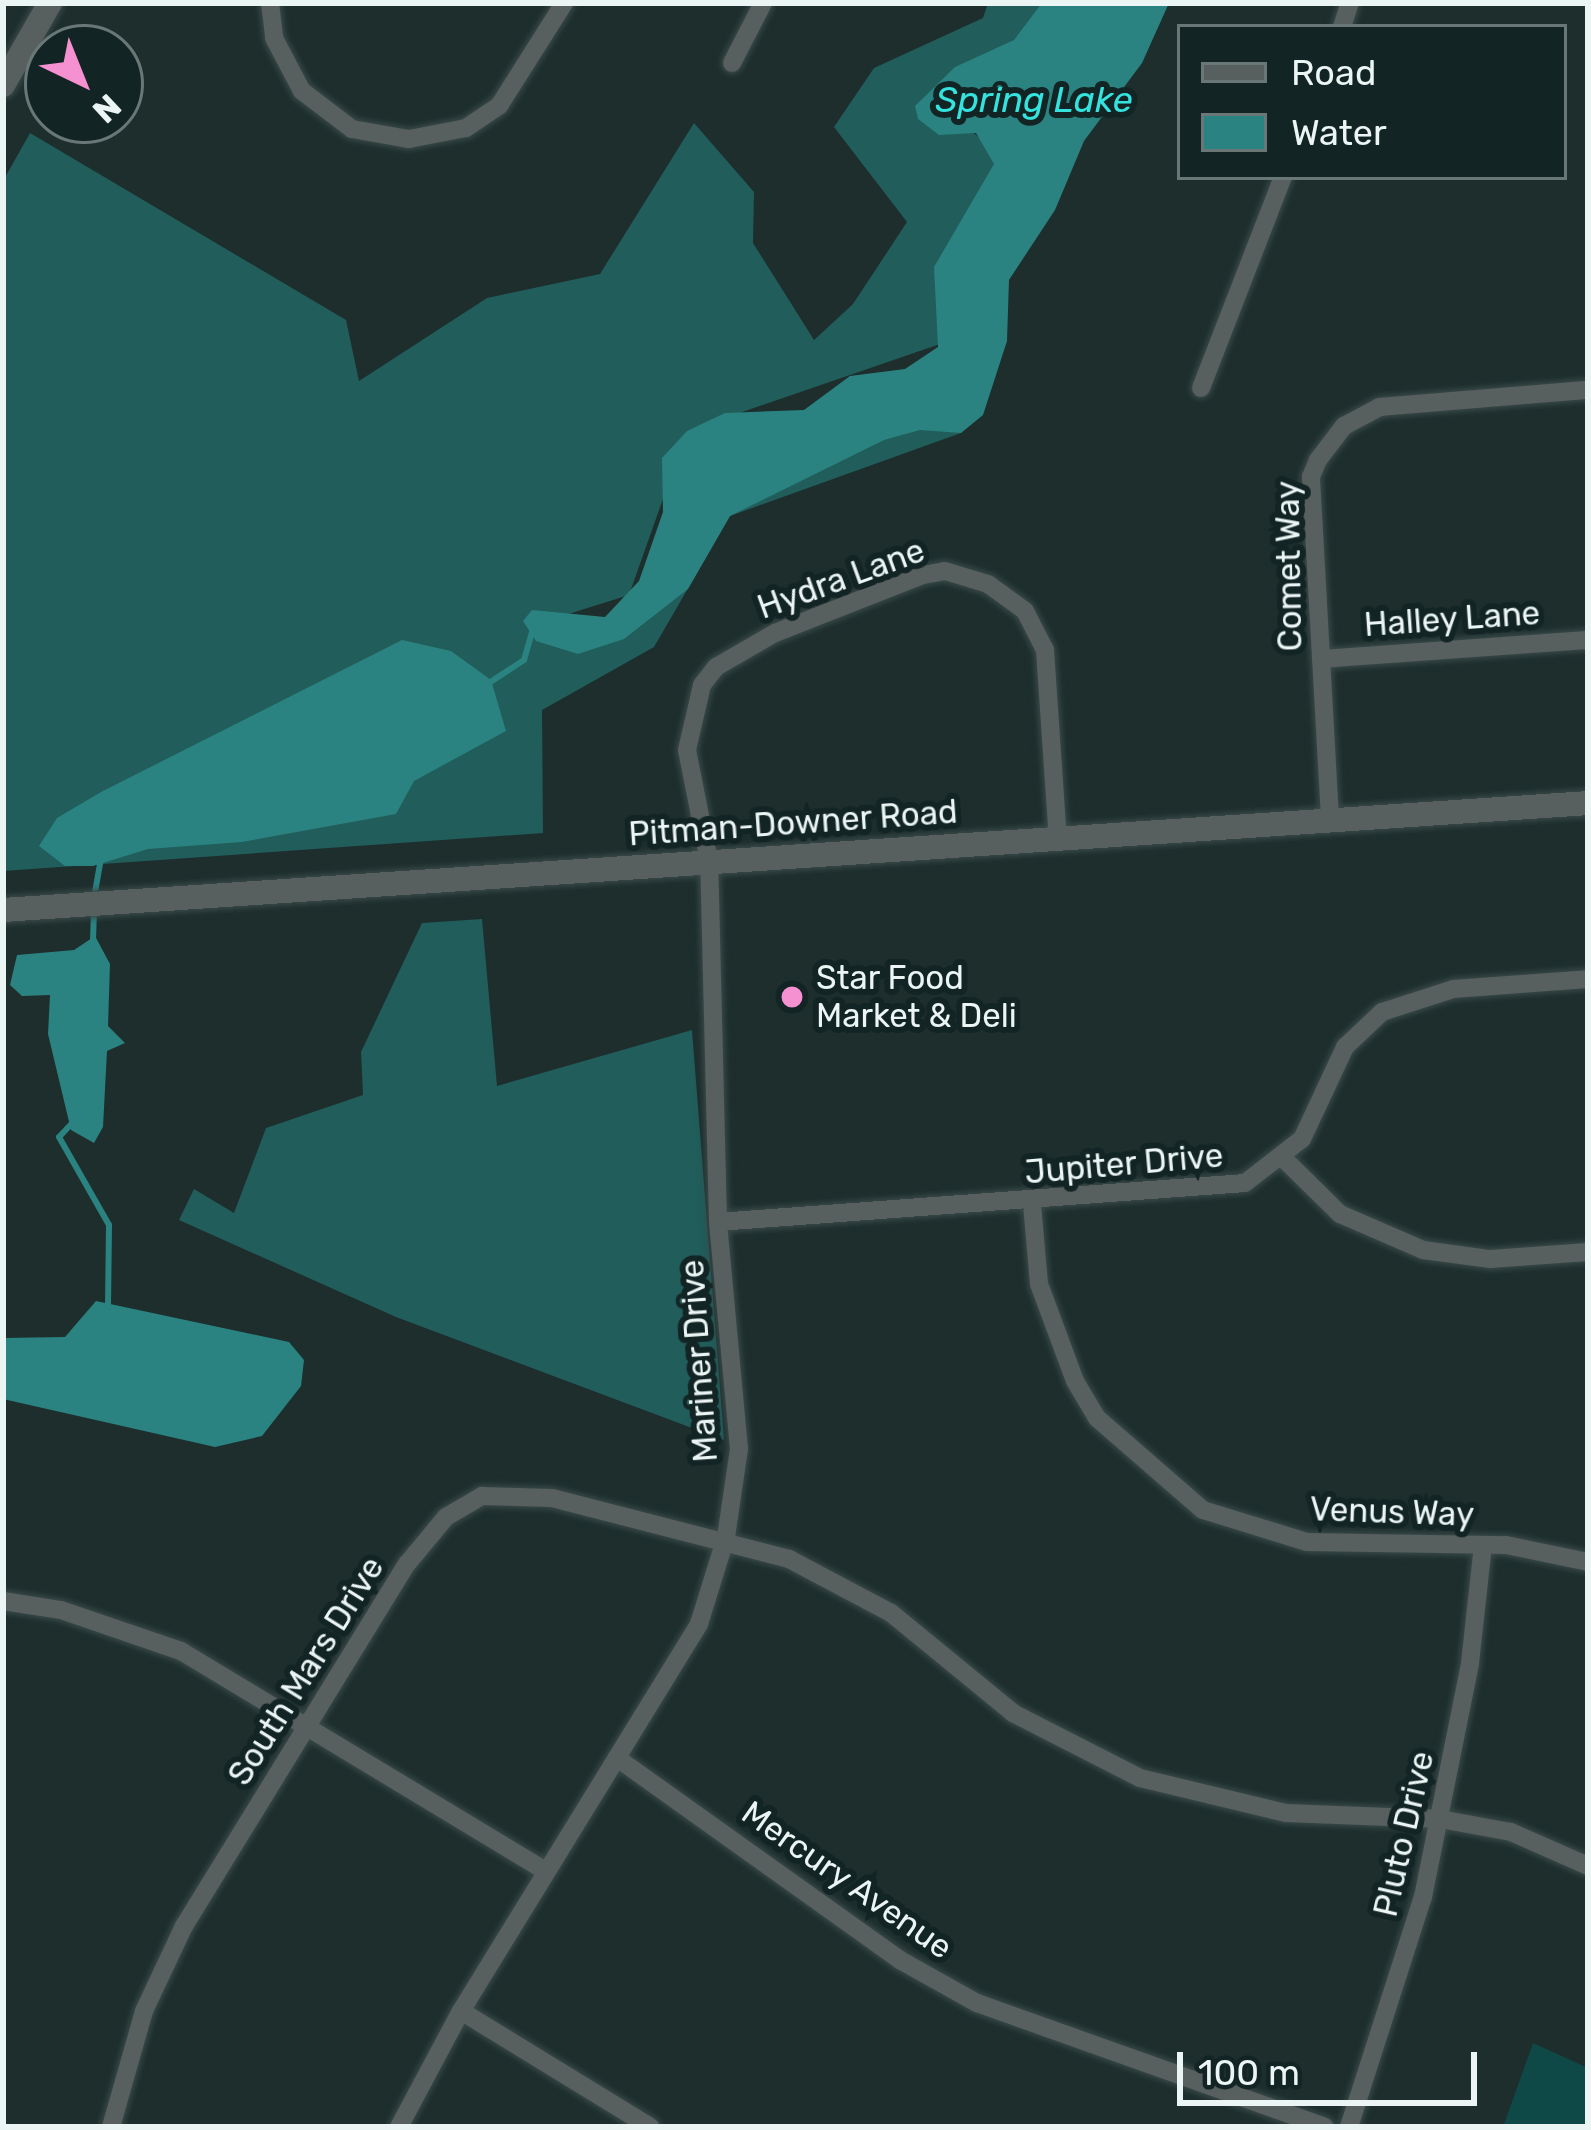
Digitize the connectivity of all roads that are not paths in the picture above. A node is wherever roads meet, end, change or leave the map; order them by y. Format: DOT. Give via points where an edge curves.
graph roads {
  1 [pos="50,3"];
  2 [pos="270,3"];
  3 [pos="564,3"];
  4 [pos="763,3"];
  5 [pos="732,63"];
  6 [pos="3,85"];
  7 [pos="1282,180"];
  8 [pos="1201,388"];
  9 [pos="1588,389"];
  10 [pos="1588,640"];
  11 [pos="1321,659"];
  12 [pos="1588,803"];
  13 [pos="1330,818"];
  14 [pos="1058,839"];
  15 [pos="709,861"];
  16 [pos="3,910"];
  17 [pos="1588,979"];
  18 [pos="1283,1158"];
  19 [pos="1032,1204"];
  20 [pos="718,1222"];
  21 [pos="1588,1252"];
  22 [pos="726,1537"];
  23 [pos="1484,1546"];
  24 [pos="1588,1562"];
  25 [pos="3,1601"];
  26 [pos="309,1724"];
  27 [pos="617,1758"];
  28 [pos="1440,1819"];
  29 [pos="1588,1867"];
  30 [pos="546,1871"];
  31 [pos="461,2011"];
  32 [pos="111,2127"];
  33 [pos="399,2127"];
  34 [pos="650,2127"];
  35 [pos="1324,2127"];
  36 [pos="1349,2127"];
  1 -- 6 [label="street"];
  2 -- 3 [label="street" via="274,38 302,91 352,129 409,140 466,128 499,106"];
  4 -- 5 [label="street"];
  7 -- 8 [label="street"];
  9 -- 11 [label="street, Comet Way" via="1414,401 1379,407 1344,426 1312,477"];
  10 -- 11 [label="street, Halley Lane"];
  11 -- 13 [label="street, Comet Way"];
  12 -- 13 [label="street, Pitman-Downer Road"];
  13 -- 14 [label="street, Pitman-Downer Road"];
  14 -- 15 [label="street, Pitman-Downer Road"];
  14 -- 15 [label="street, Hydra Lane" via="1038,629 1009,595 945,571 775,633 716,667 702,685 687,750"];
  15 -- 16 [label="street, Pitman-Downer Road"];
  15 -- 20 [label="street, Mariner Drive"];
  17 -- 18 [label="street, Jupiter Drive" via="1453,989 1382,1012 1345,1047 1315,1116"];
  18 -- 19 [label="street, Jupiter Drive" via="1223,1188"];
  18 -- 21 [label="street" via="1340,1214 1423,1250 1490,1258"];
  19 -- 20 [label="street, Jupiter Drive"];
  19 -- 23 [label="street, Venus Way" via="1039,1284 1076,1381 1097,1418 1203,1510 1307,1542"];
  20 -- 22 [label="street, Mariner Drive" via="739,1449"];
  22 -- 26 [label="street, South Mars Drive" via="552,1498 482,1496 431,1531"];
  22 -- 27 [label="street, Mariner Drive" via="699,1624"];
  22 -- 28 [label="street, South Mars Drive" via="892,1612 1012,1713 1140,1778 1286,1813"];
  23 -- 24 [label="street, Venus Way"];
  23 -- 28 [label="street, Pluto Drive"];
  25 -- 26 [label="street" via="123,1628"];
  26 -- 30 [label="street"];
  26 -- 32 [label="street, South Mars Drive" via="168,1954"];
  27 -- 30 [label="street, Mariner Drive"];
  27 -- 35 [label="street, Mercury Avenue" via="899,1960 977,2003"];
  28 -- 29 [label="street, South Mars Drive" via="1511,1832"];
  28 -- 36 [label="street, Pluto Drive" via="1405,1962"];
  30 -- 31 [label="street, Mariner Drive"];
  31 -- 33 [label="street, Mariner Drive"];
  31 -- 34 [label="street"];
}
